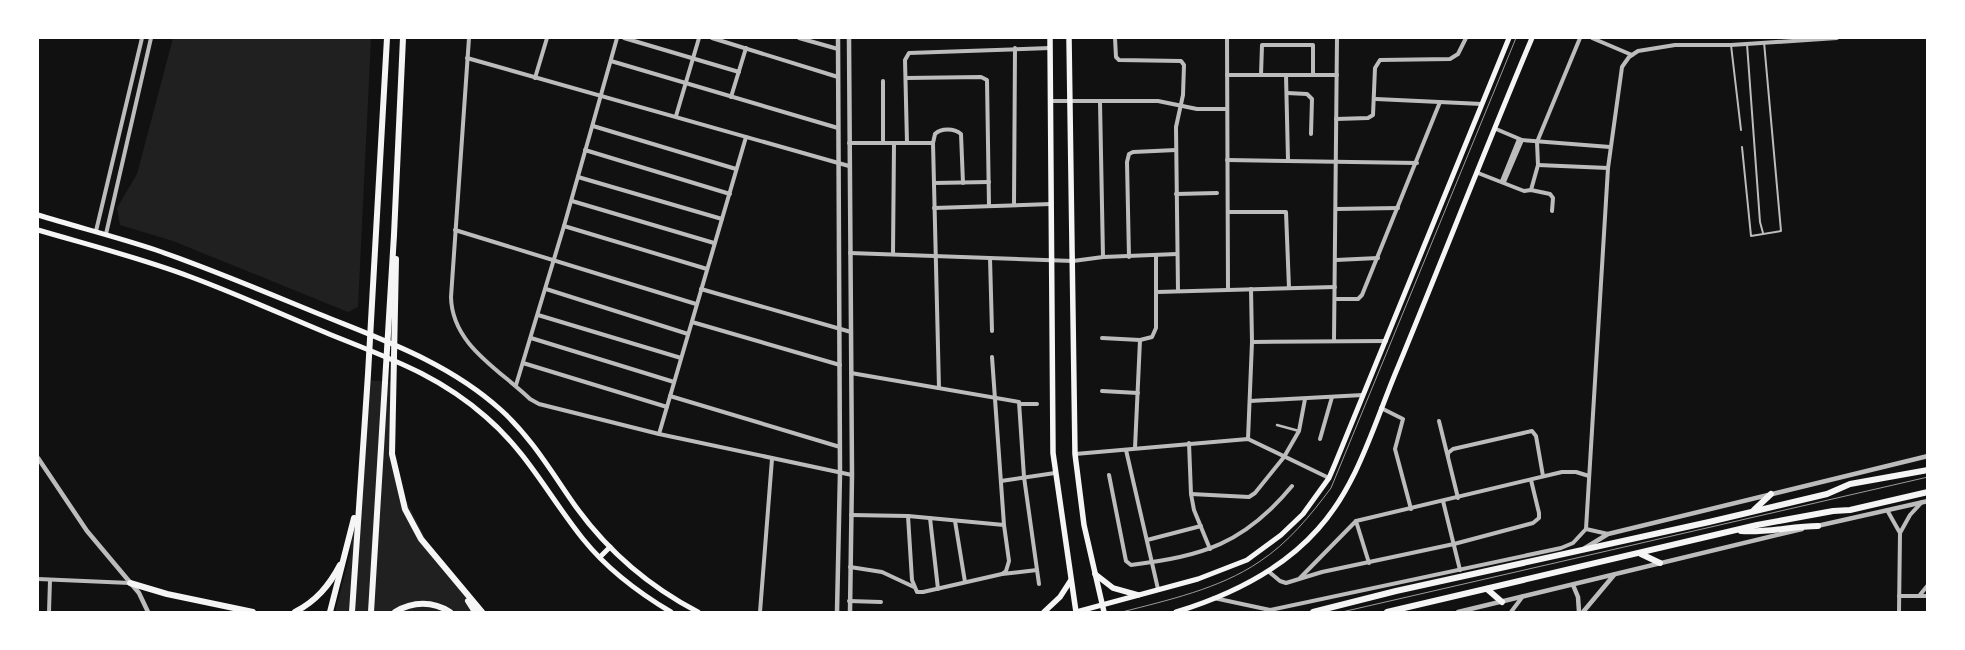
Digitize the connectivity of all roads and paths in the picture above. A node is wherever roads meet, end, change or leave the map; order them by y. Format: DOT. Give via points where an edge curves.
graph roads {
  1 [pos="142,38"];
  2 [pos="151,38"];
  3 [pos="386,38"];
  4 [pos="403,38"];
  5 [pos="469,38"];
  6 [pos="547,38"];
  7 [pos="617,38"];
  8 [pos="624,38"];
  9 [pos="698,38"];
  10 [pos="712,38"];
  11 [pos="799,38"];
  12 [pos="838,38"];
  13 [pos="849,38"];
  14 [pos="1050,38"];
  15 [pos="1069,38"];
  16 [pos="1115,38"];
  17 [pos="1227,38"];
  18 [pos="1337,38"];
  19 [pos="1466,38"];
  20 [pos="1509,38"];
  21 [pos="1532,38"];
  22 [pos="1580,38"];
  23 [pos="1592,38"];
  24 [pos="1674,38"];
  25 [pos="1837,38"];
  26 [pos="1764,40"];
  27 [pos="1747,44"];
  28 [pos="1675,45"];
  29 [pos="1731,45"];
  30 [pos="746,48"];
  31 [pos="1015,48"];
  32 [pos="1050,48"];
  33 [pos="838,49"];
  34 [pos="1632,55"];
  35 [pos="467,58"];
  36 [pos="692,59"];
  37 [pos="611,61"];
  38 [pos="738,72"];
  39 [pos="1227,75"];
  40 [pos="1261,75"];
  41 [pos="1286,75"];
  42 [pos="1313,75"];
  43 [pos="1337,75"];
  44 [pos="838,77"];
  45 [pos="536,78"];
  46 [pos="906,78"];
  47 [pos="883,81"];
  48 [pos="685,83"];
  49 [pos="1287,93"];
  50 [pos="601,95"];
  51 [pos="731,97"];
  52 [pos="1376,99"];
  53 [pos="1050,101"];
  54 [pos="1070,101"];
  55 [pos="1100,102"];
  56 [pos="1440,102"];
  57 [pos="1182,104"];
  58 [pos="1482,104"];
  59 [pos="1227,109"];
  60 [pos="676,116"];
  61 [pos="1336,119"];
  62 [pos="593,126"];
  63 [pos="838,128"];
  64 [pos="1496,129"];
  65 [pos="1740,130"];
  66 [pos="1311,134"];
  67 [pos="746,137"];
  68 [pos="1520,139"];
  69 [pos="1538,142"];
  70 [pos="849,143"];
  71 [pos="883,143"];
  72 [pos="894,143"];
  73 [pos="907,143"];
  74 [pos="933,143"];
  75 [pos="1610,147"];
  76 [pos="1742,148"];
  77 [pos="586,150"];
  78 [pos="1176,150"];
  79 [pos="1227,160"];
  80 [pos="1288,160"];
  81 [pos="1336,160"];
  82 [pos="838,163"];
  83 [pos="1417,163"];
  84 [pos="1538,165"];
  85 [pos="849,166"];
  86 [pos="1608,168"];
  87 [pos="736,169"];
  88 [pos="1478,173"];
  89 [pos="578,177"];
  90 [pos="1503,181"];
  91 [pos="989,182"];
  92 [pos="963,183"];
  93 [pos="934,184"];
  94 [pos="1531,190"];
  95 [pos="1217,193"];
  96 [pos="730,194"];
  97 [pos="1176,194"];
  98 [pos="572,201"];
  99 [pos="1051,204"];
  100 [pos="1014,205"];
  101 [pos="989,206"];
  102 [pos="934,208"];
  103 [pos="1398,208"];
  104 [pos="1336,209"];
  105 [pos="1228,212"];
  106 [pos="1552,212"];
  107 [pos="38,215"];
  108 [pos="722,218"];
  109 [pos="564,226"];
  110 [pos="38,230"];
  111 [pos="455,230"];
  112 [pos="96,232"];
  113 [pos="106,234"];
  114 [pos="1763,234"];
  115 [pos="394,235"];
  116 [pos="714,243"];
  117 [pos="850,253"];
  118 [pos="893,254"];
  119 [pos="1177,254"];
  120 [pos="1156,255"];
  121 [pos="934,256"];
  122 [pos="1103,257"];
  123 [pos="1129,257"];
  124 [pos="990,258"];
  125 [pos="1378,258"];
  126 [pos="554,260"];
  127 [pos="1051,260"];
  128 [pos="1336,260"];
  129 [pos="1073,261"];
  130 [pos="707,269"];
  131 [pos="1335,287"];
  132 [pos="1289,288"];
  133 [pos="546,289"];
  134 [pos="701,289"];
  135 [pos="1228,290"];
  136 [pos="1251,290"];
  137 [pos="1178,291"];
  138 [pos="1157,292"];
  139 [pos="1335,299"];
  140 [pos="696,304"];
  141 [pos="538,315"];
  142 [pos="692,322"];
  143 [pos="839,329"];
  144 [pos="992,331"];
  145 [pos="851,332"];
  146 [pos="688,334"];
  147 [pos="531,338"];
  148 [pos="1102,338"];
  149 [pos="1140,340"];
  150 [pos="1334,341"];
  151 [pos="1386,341"];
  152 [pos="1252,342"];
  153 [pos="992,356"];
  154 [pos="681,358"];
  155 [pos="523,363"];
  156 [pos="840,365"];
  157 [pos="851,373"];
  158 [pos="674,382"];
  159 [pos="516,385"];
  160 [pos="939,388"];
  161 [pos="1102,391"];
  162 [pos="1138,393"];
  163 [pos="1363,394"];
  164 [pos="670,396"];
  165 [pos="1332,397"];
  166 [pos="994,398"];
  167 [pos="1305,399"];
  168 [pos="1250,401"];
  169 [pos="1020,404"];
  170 [pos="1036,404"];
  171 [pos="667,407"];
  172 [pos="1381,408"];
  173 [pos="1438,421"];
  174 [pos="1277,425"];
  175 [pos="1299,431"];
  176 [pos="659,434"];
  177 [pos="1248,439"];
  178 [pos="1320,439"];
  179 [pos="1189,443"];
  180 [pos="840,447"];
  181 [pos="1135,448"];
  182 [pos="1126,450"];
  183 [pos="1075,454"];
  184 [pos="1448,456"];
  185 [pos="1928,456"];
  186 [pos="1284,457"];
  187 [pos="38,458"];
  188 [pos="772,459"];
  189 [pos="1928,470"];
  190 [pos="840,473"];
  191 [pos="1055,473"];
  192 [pos="852,475"];
  193 [pos="1109,476"];
  194 [pos="1543,476"];
  195 [pos="1589,476"];
  196 [pos="1024,477"];
  197 [pos="1329,478"];
  198 [pos="1531,480"];
  199 [pos="1001,481"];
  200 [pos="1292,486"];
  201 [pos="1928,492"];
  202 [pos="1191,494"];
  203 [pos="1771,494"];
  204 [pos="1458,498"];
  205 [pos="1443,501"];
  206 [pos="1925,501"];
  207 [pos="358,505"];
  208 [pos="1410,509"];
  209 [pos="1887,510"];
  210 [pos="1752,512"];
  211 [pos="851,515"];
  212 [pos="908,516"];
  213 [pos="930,518"];
  214 [pos="955,521"];
  215 [pos="1356,521"];
  216 [pos="1004,525"];
  217 [pos="1201,526"];
  218 [pos="1818,526"];
  219 [pos="1586,529"];
  220 [pos="1735,530"];
  221 [pos="1900,533"];
  222 [pos="1608,534"];
  223 [pos="1147,540"];
  224 [pos="1454,544"];
  225 [pos="610,547"];
  226 [pos="1210,549"];
  227 [pos="1579,551"];
  228 [pos="1641,554"];
  229 [pos="600,557"];
  230 [pos="342,562"];
  231 [pos="1151,562"];
  232 [pos="1369,563"];
  233 [pos="1660,563"];
  234 [pos="850,568"];
  235 [pos="1037,570"];
  236 [pos="1460,570"];
  237 [pos="1268,571"];
  238 [pos="1002,574"];
  239 [pos="1096,574"];
  240 [pos="1615,574"];
  241 [pos="451,577"];
  242 [pos="1300,578"];
  243 [pos="38,579"];
  244 [pos="50,580"];
  245 [pos="1071,580"];
  246 [pos="965,582"];
  247 [pos="130,583"];
  248 [pos="1039,584"];
  249 [pos="1573,585"];
  250 [pos="1928,585"];
  251 [pos="914,587"];
  252 [pos="938,589"];
  253 [pos="1158,589"];
  254 [pos="1487,589"];
  255 [pos="1138,596"];
  256 [pos="1523,596"];
  257 [pos="1899,596"];
  258 [pos="1919,596"];
  259 [pos="1928,596"];
  260 [pos="1214,598"];
  261 [pos="850,601"];
  262 [pos="882,602"];
  263 [pos="1502,602"];
  264 [pos="1103,609"];
  265 [pos="49,612"];
  266 [pos="148,612"];
  267 [pos="253,612"];
  268 [pos="294,612"];
  269 [pos="330,612"];
  270 [pos="352,612"];
  271 [pos="371,612"];
  272 [pos="395,612"];
  273 [pos="450,612"];
  274 [pos="475,612"];
  275 [pos="482,612"];
  276 [pos="671,612"];
  277 [pos="698,612"];
  278 [pos="760,612"];
  279 [pos="837,612"];
  280 [pos="850,612"];
  281 [pos="1044,612"];
  282 [pos="1076,612"];
  283 [pos="1176,612"];
  284 [pos="1313,612"];
  285 [pos="1387,612"];
  286 [pos="1458,612"];
  287 [pos="1512,612"];
  288 [pos="1579,612"];
  289 [pos="1583,612"];
  290 [pos="1899,612"];
  1 -- 112 [label="street"];
  2 -- 113 [label="street"];
  3 -- 207 [label="highway" via="369,364"];
  4 -- 115 [label="highway"];
  5 -- 35 [label="street"];
  6 -- 45 [label="street"];
  7 -- 37 [label="street"];
  8 -- 36 [label="street"];
  9 -- 36 [label="street"];
  10 -- 30 [label="street"];
  11 -- 33 [label="street"];
  12 -- 33 [label="street"];
  13 -- 70 [label="street"];
  14 -- 32 [label="main road"];
  15 -- 54 [label="main road"];
  16 -- 57 [label="street" via="1116,56 1123,61 1181,62 1184,65"];
  17 -- 39 [label="street"];
  18 -- 43 [label="street"];
  19 -- 52 [label="street" via="1458,54 1450,59 1380,60 1375,68"];
  20 -- 58 [label="main road"];
  21 -- 64 [label="main road"];
  22 -- 69 [label="street"];
  23 -- 34 [label="street"];
  24 -- 28 [label="street"];
  25 -- 26 [label="street"];
  26 -- 27 [label="street"];
  26 -- 114 [label="lane" via="1781,230"];
  27 -- 29 [label="street"];
  27 -- 114 [label="lane"];
  28 -- 29 [label="street"];
  28 -- 34 [label="street" via="1642,50"];
  29 -- 65 [label="lane"];
  30 -- 38 [label="street"];
  30 -- 44 [label="street"];
  31 -- 32 [label="street"];
  31 -- 46 [label="street" via="914,51 905,60"];
  31 -- 100 [label="street"];
  32 -- 53 [label="main road"];
  33 -- 44 [label="street"];
  34 -- 75 [label="street" via="1621,72"];
  35 -- 45 [label="street"];
  35 -- 111 [label="street"];
  36 -- 38 [label="street"];
  36 -- 48 [label="street"];
  37 -- 48 [label="street"];
  37 -- 50 [label="street"];
  38 -- 51 [label="street"];
  39 -- 40 [label="street"];
  39 -- 59 [label="street"];
  40 -- 41 [label="street"];
  40 -- 42 [label="street" via="1262,45 1313,45"];
  41 -- 42 [label="street"];
  41 -- 49 [label="street"];
  42 -- 43 [label="street"];
  43 -- 61 [label="street"];
  44 -- 63 [label="street"];
  45 -- 50 [label="street"];
  46 -- 73 [label="street"];
  46 -- 91 [label="street" via="985,78 989,84"];
  47 -- 71 [label="street"];
  48 -- 51 [label="street"];
  48 -- 60 [label="street"];
  49 -- 66 [label="street" via="1307,94 1312,99"];
  49 -- 80 [label="street"];
  50 -- 60 [label="street"];
  50 -- 62 [label="street"];
  51 -- 63 [label="street"];
  52 -- 56 [label="street"];
  52 -- 61 [label="street" via="1375,112 1371,117"];
  53 -- 54 [label="street"];
  53 -- 99 [label="main road"];
  54 -- 55 [label="street"];
  54 -- 129 [label="main road"];
  55 -- 57 [label="street"];
  55 -- 122 [label="street"];
  56 -- 58 [label="street"];
  56 -- 83 [label="street"];
  57 -- 59 [label="street" via="1197,109"];
  57 -- 78 [label="street" via="1176,126"];
  58 -- 151 [label="main road"];
  59 -- 79 [label="street"];
  60 -- 67 [label="street"];
  61 -- 81 [label="street"];
  62 -- 77 [label="street"];
  62 -- 87 [label="street"];
  63 -- 82 [label="street"];
  64 -- 68 [label="street"];
  64 -- 88 [label="main road"];
  67 -- 82 [label="street"];
  67 -- 87 [label="street"];
  68 -- 69 [label="street"];
  68 -- 90 [label="street"];
  69 -- 75 [label="street"];
  69 -- 84 [label="street"];
  70 -- 71 [label="street"];
  70 -- 85 [label="street"];
  71 -- 72 [label="street"];
  72 -- 73 [label="street"];
  72 -- 118 [label="street"];
  73 -- 74 [label="street"];
  74 -- 92 [label="street" via="935,134 941,130 955,130 961,134"];
  74 -- 93 [label="street"];
  75 -- 86 [label="street"];
  76 -- 114 [label="lane" via="1751,236"];
  77 -- 89 [label="street"];
  77 -- 96 [label="street"];
  78 -- 97 [label="street"];
  78 -- 123 [label="street" via="1129,154"];
  79 -- 80 [label="street"];
  79 -- 105 [label="street"];
  80 -- 81 [label="street"];
  81 -- 83 [label="street"];
  81 -- 104 [label="street"];
  82 -- 85 [label="street"];
  82 -- 143 [label="street"];
  83 -- 103 [label="street"];
  84 -- 86 [label="street"];
  84 -- 94 [label="street"];
  85 -- 117 [label="street"];
  86 -- 195 [label="street"];
  87 -- 96 [label="street"];
  88 -- 90 [label="street"];
  88 -- 172 [label="main road"];
  89 -- 98 [label="street"];
  89 -- 108 [label="street"];
  90 -- 94 [label="street" via="1524,191"];
  91 -- 92 [label="street"];
  91 -- 101 [label="street"];
  92 -- 93 [label="street"];
  93 -- 102 [label="street"];
  94 -- 106 [label="street" via="1552,196"];
  95 -- 97 [label="street"];
  96 -- 108 [label="street"];
  97 -- 119 [label="street"];
  98 -- 109 [label="street"];
  98 -- 116 [label="street"];
  99 -- 100 [label="street"];
  99 -- 127 [label="main road"];
  100 -- 101 [label="street"];
  101 -- 102 [label="street"];
  102 -- 121 [label="street"];
  103 -- 104 [label="street"];
  103 -- 125 [label="street"];
  104 -- 128 [label="street"];
  105 -- 132 [label="street" via="1286,212"];
  105 -- 135 [label="street"];
  107 -- 112 [label="main road"];
  108 -- 116 [label="street"];
  109 -- 126 [label="street"];
  109 -- 130 [label="street"];
  110 -- 229 [label="main road" via="119,252 191,277 398,361 438,381 475,407 518,448 577,531"];
  111 -- 126 [label="street"];
  111 -- 159 [label="street" via="451,297 455,324 467,343"];
  112 -- 113 [label="main road"];
  113 -- 225 [label="main road" via="188,262 401,347 447,369 501,410 536,448 576,507"];
  115 -- 241 [label="highway" via="392,454 405,509 421,539"];
  115 -- 271 [label="highway"];
  116 -- 130 [label="street"];
  117 -- 118 [label="street"];
  117 -- 145 [label="street"];
  118 -- 121 [label="street"];
  119 -- 120 [label="street"];
  119 -- 137 [label="street"];
  120 -- 123 [label="street"];
  120 -- 138 [label="street"];
  121 -- 124 [label="street"];
  121 -- 160 [label="street"];
  122 -- 123 [label="street"];
  122 -- 129 [label="street"];
  124 -- 127 [label="street"];
  124 -- 144 [label="street"];
  125 -- 128 [label="street"];
  125 -- 139 [label="street" via="1360,297"];
  126 -- 133 [label="street"];
  126 -- 140 [label="street"];
  127 -- 129 [label="street"];
  127 -- 191 [label="main road"];
  128 -- 131 [label="street"];
  129 -- 183 [label="main road"];
  130 -- 134 [label="street"];
  131 -- 132 [label="street"];
  131 -- 139 [label="street"];
  132 -- 136 [label="street"];
  133 -- 141 [label="street"];
  133 -- 146 [label="street"];
  134 -- 140 [label="street"];
  134 -- 143 [label="street"];
  135 -- 136 [label="street"];
  135 -- 137 [label="street"];
  136 -- 152 [label="street"];
  137 -- 138 [label="street"];
  138 -- 149 [label="street" via="1155,334"];
  139 -- 150 [label="street"];
  140 -- 142 [label="street"];
  141 -- 147 [label="street"];
  141 -- 154 [label="street"];
  142 -- 146 [label="street"];
  142 -- 156 [label="street"];
  143 -- 145 [label="street"];
  143 -- 156 [label="street"];
  145 -- 157 [label="street"];
  146 -- 154 [label="street"];
  147 -- 155 [label="street"];
  147 -- 158 [label="street"];
  148 -- 149 [label="street"];
  149 -- 162 [label="street"];
  150 -- 151 [label="street"];
  150 -- 152 [label="street"];
  151 -- 163 [label="main road"];
  152 -- 168 [label="street"];
  153 -- 166 [label="street"];
  154 -- 158 [label="street"];
  155 -- 159 [label="street"];
  155 -- 171 [label="street"];
  156 -- 180 [label="street"];
  157 -- 160 [label="street"];
  157 -- 192 [label="street"];
  158 -- 164 [label="street"];
  159 -- 176 [label="street" via="539,404"];
  160 -- 166 [label="street"];
  161 -- 162 [label="street"];
  162 -- 181 [label="street"];
  163 -- 165 [label="street"];
  163 -- 197 [label="main road"];
  164 -- 171 [label="street"];
  164 -- 180 [label="street"];
  165 -- 167 [label="street"];
  165 -- 178 [label="street"];
  166 -- 169 [label="street" via="1016,400"];
  166 -- 199 [label="street"];
  167 -- 168 [label="street"];
  167 -- 175 [label="street"];
  168 -- 177 [label="street"];
  169 -- 170 [label="street"];
  169 -- 196 [label="street"];
  171 -- 176 [label="street"];
  172 -- 208 [label="street" via="1403,419 1395,449"];
  172 -- 237 [label="main road" via="1357,466 1333,509 1305,543"];
  173 -- 184 [label="street"];
  174 -- 175 [label="street"];
  175 -- 186 [label="street"];
  176 -- 188 [label="street"];
  177 -- 179 [label="street"];
  177 -- 186 [label="street"];
  179 -- 181 [label="street"];
  179 -- 202 [label="street"];
  180 -- 190 [label="street"];
  181 -- 182 [label="street"];
  182 -- 183 [label="street"];
  182 -- 223 [label="street"];
  183 -- 239 [label="main road" via="1084,524"];
  184 -- 194 [label="street" via="1453,449 1532,431 1536,436"];
  184 -- 204 [label="street"];
  185 -- 203 [label="street"];
  186 -- 197 [label="street"];
  186 -- 202 [label="street" via="1249,497"];
  187 -- 247 [label="street" via="87,531"];
  188 -- 190 [label="street"];
  188 -- 278 [label="street"];
  189 -- 210 [label="highway" via="1850,484 1827,494"];
  190 -- 192 [label="street"];
  190 -- 279 [label="street"];
  191 -- 196 [label="street"];
  191 -- 245 [label="main road"];
  192 -- 211 [label="street"];
  193 -- 231 [label="street" via="1126,562 1131,565"];
  194 -- 195 [label="street" via="1568,472"];
  194 -- 198 [label="street"];
  195 -- 219 [label="street"];
  196 -- 199 [label="street"];
  196 -- 235 [label="street"];
  197 -- 253 [label="main road" via="1299,518 1247,560 1198,579"];
  198 -- 204 [label="street"];
  198 -- 224 [label="street" via="1539,513 1537,521"];
  199 -- 216 [label="street"];
  200 -- 226 [label="street" via="1254,525"];
  201 -- 220 [label="highway" via="1850,510"];
  202 -- 217 [label="street"];
  203 -- 210 [label="highway"];
  203 -- 222 [label="street"];
  204 -- 205 [label="street"];
  205 -- 208 [label="street"];
  205 -- 224 [label="street"];
  206 -- 209 [label="street"];
  206 -- 221 [label="street" via="1910,515"];
  207 -- 230 [label="highway"];
  207 -- 270 [label="highway"];
  208 -- 215 [label="street"];
  209 -- 218 [label="street"];
  209 -- 221 [label="street"];
  210 -- 227 [label="highway"];
  211 -- 212 [label="street"];
  211 -- 234 [label="street"];
  212 -- 213 [label="street"];
  212 -- 251 [label="street"];
  213 -- 214 [label="street"];
  213 -- 252 [label="street"];
  214 -- 216 [label="street"];
  214 -- 246 [label="street"];
  215 -- 232 [label="street"];
  215 -- 242 [label="street"];
  216 -- 238 [label="street" via="1009,561"];
  217 -- 223 [label="street"];
  217 -- 226 [label="street"];
  218 -- 220 [label="highway" via="1769,532"];
  218 -- 233 [label="street"];
  219 -- 222 [label="street"];
  219 -- 236 [label="street" via="1577,540 1561,548"];
  220 -- 228 [label="highway"];
  221 -- 257 [label="street"];
  222 -- 227 [label="street"];
  223 -- 231 [label="street"];
  224 -- 232 [label="street"];
  224 -- 236 [label="street"];
  225 -- 229 [label="main road"];
  225 -- 277 [label="main road" via="646,579"];
  226 -- 231 [label="street"];
  227 -- 284 [label="highway"];
  228 -- 233 [label="highway"];
  228 -- 254 [label="highway"];
  229 -- 276 [label="main road" via="644,596"];
  230 -- 268 [label="highway" via="327,588"];
  230 -- 269 [label="highway"];
  231 -- 253 [label="street"];
  232 -- 242 [label="street"];
  233 -- 240 [label="street"];
  234 -- 251 [label="street" via="882,572"];
  234 -- 261 [label="street"];
  235 -- 238 [label="street"];
  235 -- 248 [label="street"];
  236 -- 260 [label="street" via="1270,610"];
  237 -- 242 [label="street" via="1282,582"];
  237 -- 260 [label="main road"];
  238 -- 246 [label="street"];
  239 -- 255 [label="main road" via="1113,588"];
  239 -- 264 [label="main road"];
  240 -- 249 [label="street"];
  240 -- 289 [label="street"];
  241 -- 274 [label="highway"];
  241 -- 275 [label="highway"];
  243 -- 244 [label="street"];
  244 -- 247 [label="street"];
  244 -- 265 [label="street"];
  245 -- 281 [label="main road" via="1060,597"];
  245 -- 282 [label="main road"];
  246 -- 252 [label="street"];
  247 -- 266 [label="street"];
  247 -- 267 [label="highway"];
  249 -- 256 [label="street"];
  249 -- 288 [label="street"];
  250 -- 258 [label="street"];
  251 -- 252 [label="street" via="917,592"];
  253 -- 255 [label="main road"];
  254 -- 263 [label="highway"];
  254 -- 285 [label="highway"];
  255 -- 264 [label="main road"];
  256 -- 263 [label="street"];
  256 -- 287 [label="street"];
  257 -- 258 [label="street"];
  257 -- 290 [label="street"];
  258 -- 259 [label="street"];
  260 -- 283 [label="main road"];
  261 -- 262 [label="street"];
  261 -- 280 [label="street"];
  263 -- 286 [label="street"];
  264 -- 282 [label="main road"];
  272 -- 273 [label="highway" via="406,606 422,604 442,607"];
}
